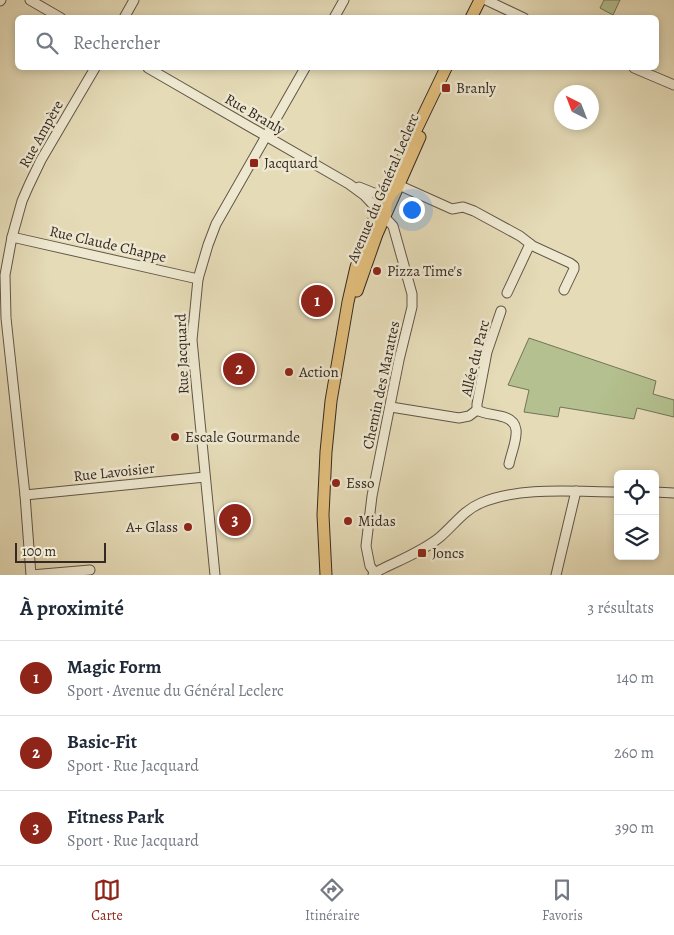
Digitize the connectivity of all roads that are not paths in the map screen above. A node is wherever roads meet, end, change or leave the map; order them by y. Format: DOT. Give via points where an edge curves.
graph roads {
  1 [pos="30,0"];
  2 [pos="134,0"];
  3 [pos="344,0"];
  4 [pos="480,0"];
  5 [pos="486,0"];
  6 [pos="56,15"];
  7 [pos="126,15"];
  8 [pos="336,15"];
  9 [pos="473,15"];
  10 [pos="518,15"];
  11 [pos="93,70"];
  12 [pos="152,70"];
  13 [pos="304,70"];
  14 [pos="445,70"];
  15 [pos="451,70"];
  16 [pos="639,70"];
  17 [pos="674,85"];
  18 [pos="266,135"];
  19 [pos="349,184"];
  20 [pos="395,184"];
  21 [pos="388,198"];
  22 [pos="381,213"];
  23 [pos="12,237"];
  24 [pos="530,244"];
  25 [pos="198,279"];
  26 [pos="564,290"];
  27 [pos="507,293"];
  28 [pos="501,312"];
  29 [pos="391,407"];
  30 [pos="478,410"];
  31 [pos="509,464"];
  32 [pos="205,477"];
  33 [pos="576,491"];
  34 [pos="614,492"];
  35 [pos="659,492"];
  36 [pos="674,493"];
  37 [pos="25,496"];
  38 [pos="90,570"];
  39 [pos="374,574"];
  40 [pos="215,575"];
  41 [pos="326,575"];
  42 [pos="556,575"];
  1 -- 6 [label="street"];
  2 -- 7 [label="street"];
  3 -- 8 [label="street"];
  4 -- 9 [label="main road"];
  5 -- 10 [label="street"];
  11 -- 23 [label="street, Rue Ampère" via="33,176"];
  12 -- 18 [label="street, Rue Branly"];
  13 -- 18 [label="street, Rue Jacquard"];
  14 -- 20 [label="main road, Avenue du Général Leclerc"];
  15 -- 20 [label="main road, Avenue du Général Leclerc"];
  16 -- 17 [label="street"];
  18 -- 19 [label="street, Rue Branly"];
  18 -- 25 [label="street, Rue Jacquard" via="216,224"];
  19 -- 21 [label="street, Rue Branly"];
  19 -- 22 [label="street, Rue Branly"];
  20 -- 21 [label="main road, Avenue du Général Leclerc"];
  20 -- 24 [label="street" via="452,209 463,207 474,211"];
  21 -- 22 [label="main road, Avenue du Général Leclerc"];
  22 -- 29 [label="street, Chemin des Marattes" via="393,226 412,294"];
  22 -- 41 [label="main road, Avenue du Général Leclerc" via="356,267 331,400 323,515"];
  23 -- 25 [label="street, Rue Claude Chappe"];
  23 -- 37 [label="street, Rue Ampère" via="5,275 6,318"];
  24 -- 26 [label="street" via="574,266"];
  24 -- 27 [label="street"];
  25 -- 32 [label="street, Rue Jacquard" via="192,340"];
  28 -- 30 [label="street, Allée du Parc" via="487,352"];
  29 -- 30 [label="street" via="460,418"];
  29 -- 39 [label="street, Chemin des Marattes" via="367,534 370,566"];
  30 -- 31 [label="street" via="510,418 516,423"];
  32 -- 37 [label="street, Rue Lavoisier"];
  32 -- 40 [label="street, Rue Jacquard"];
  33 -- 34 [label="street"];
  33 -- 39 [label="street" via="541,491 483,502 465,512 433,542"];
  33 -- 42 [label="street"];
  35 -- 36 [label="street"];
  37 -- 38 [label="street, Rue Ampère" via="31,574"];
}
